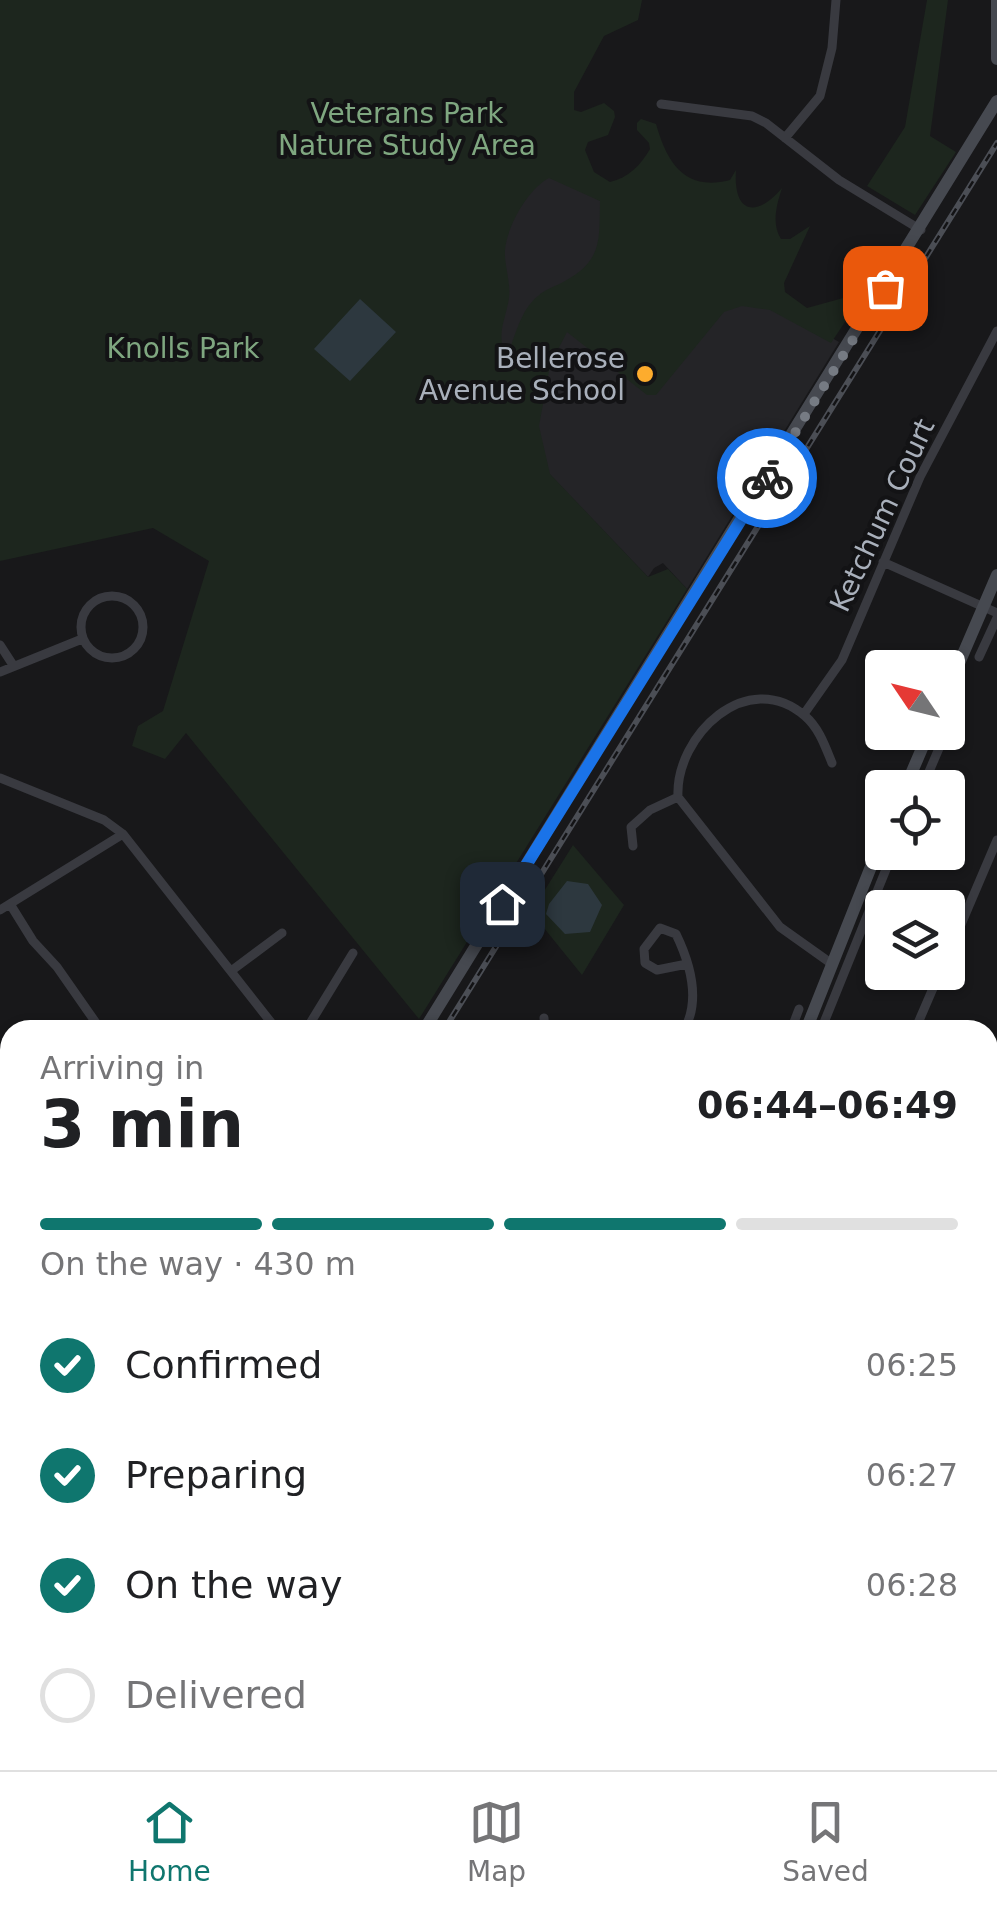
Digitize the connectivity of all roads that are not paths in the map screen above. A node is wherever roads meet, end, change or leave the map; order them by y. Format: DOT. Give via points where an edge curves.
graph roads {
  1 [pos="836,0"];
  2 [pos="997,0"];
  3 [pos="997,59"];
  4 [pos="997,102"];
  5 [pos="660,104"];
  6 [pos="785,138"];
  7 [pos="920,230"];
  8 [pos="997,331"];
  9 [pos="883,562"];
  10 [pos="997,575"];
  11 [pos="983,606"];
  12 [pos="997,615"];
  13 [pos="82,639"];
  14 [pos="0,645"];
  15 [pos="964,650"];
  16 [pos="979,657"];
  17 [pos="13,665"];
  18 [pos="0,672"];
  19 [pos="804,714"];
  20 [pos="832,763"];
  21 [pos="0,778"];
  22 [pos="678,797"];
  23 [pos="123,834"];
  24 [pos="997,840"];
  25 [pos="633,846"];
  26 [pos="875,870"];
  27 [pos="880,870"];
  28 [pos="872,882"];
  29 [pos="5,907"];
  30 [pos="965,915"];
  31 [pos="282,933"];
  32 [pos="354,953"];
  33 [pos="686,964"];
  34 [pos="832,964"];
  35 [pos="231,971"];
  36 [pos="933,990"];
  37 [pos="800,1009"];
  38 [pos="87,1011"];
  39 [pos="87,1020"];
  40 [pos="94,1020"];
  41 [pos="268,1020"];
  42 [pos="312,1020"];
  43 [pos="430,1020"];
  44 [pos="694,1020"];
  45 [pos="795,1020"];
  46 [pos="810,1020"];
  47 [pos="825,1020"];
  48 [pos="921,1020"];
  1 -- 6 [label="street" via="820,96"];
  2 -- 3 [label="street"];
  4 -- 7 [label="street"];
  5 -- 6 [label="street" via="752,116"];
  6 -- 7 [label="street"];
  7 -- 43 [label="street"];
  8 -- 9 [label="street, Ketchum Court"];
  9 -- 11 [label="street"];
  9 -- 19 [label="street, Ketchum Court" via="842,660"];
  10 -- 11 [label="street"];
  11 -- 12 [label="street"];
  11 -- 15 [label="street"];
  12 -- 16 [label="street"];
  13 -- 13 [label="street" via="82,617 96,600 117,596 142,616 142,636 123,657 104,658"];
  13 -- 17 [label="street"];
  14 -- 17 [label="street"];
  17 -- 18 [label="street"];
  19 -- 20 [label="street"];
  19 -- 22 [label="street" via="758,700 718,713 682,762"];
  21 -- 23 [label="street"];
  22 -- 25 [label="street" via="638,818 631,827"];
  22 -- 34 [label="street" via="780,927"];
  23 -- 29 [label="street"];
  23 -- 35 [label="street"];
  24 -- 30 [label="street"];
  26 -- 28 [label="street"];
  27 -- 28 [label="street"];
  28 -- 34 [label="street"];
  28 -- 47 [label="street"];
  29 -- 38 [label="street"];
  31 -- 35 [label="street"];
  32 -- 42 [label="street"];
  33 -- 33 [label="street" via="676,934 660,928 644,949 645,963 657,970"];
  33 -- 44 [label="street"];
  34 -- 46 [label="street"];
  35 -- 41 [label="street"];
  36 -- 48 [label="street"];
  37 -- 45 [label="street"];
  38 -- 39 [label="street"];
  38 -- 40 [label="street"];
}
